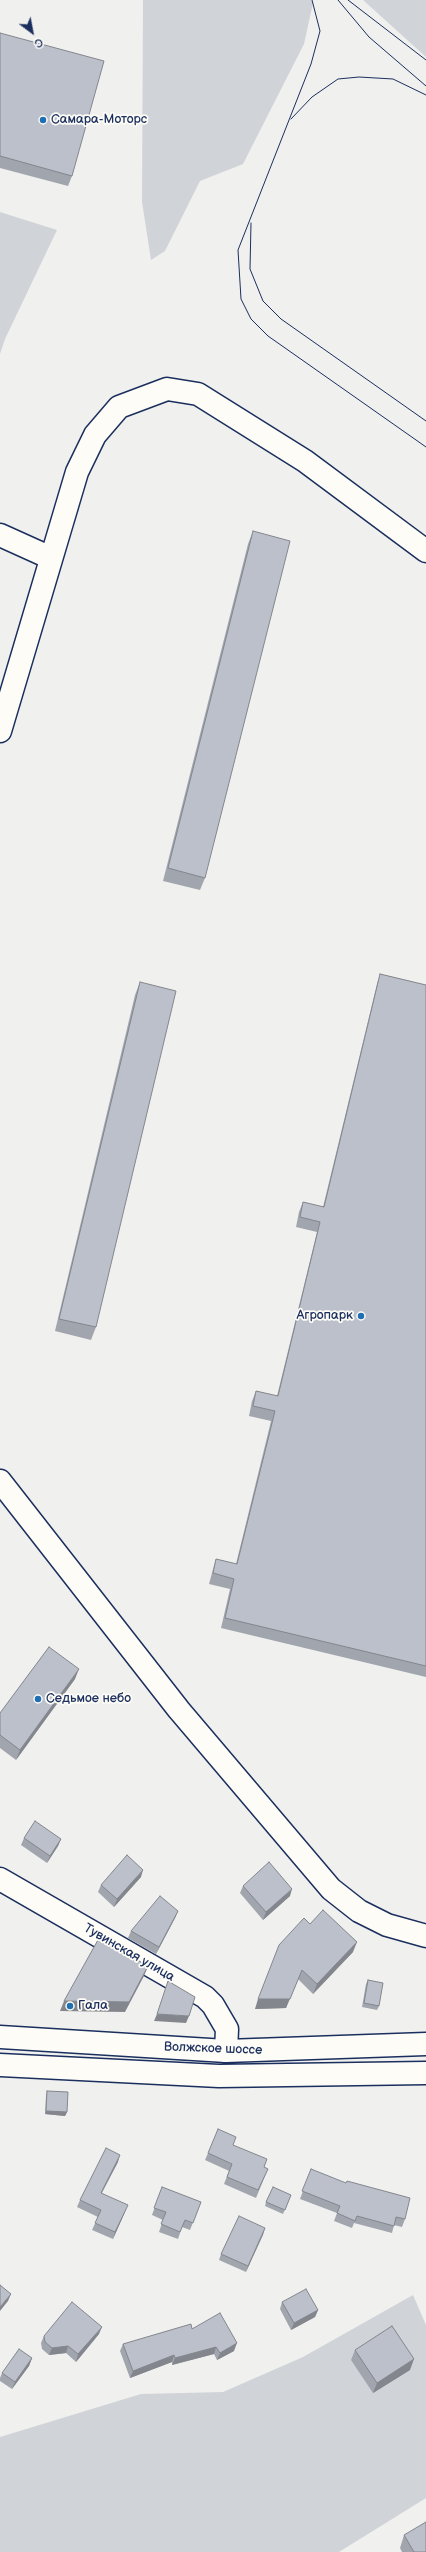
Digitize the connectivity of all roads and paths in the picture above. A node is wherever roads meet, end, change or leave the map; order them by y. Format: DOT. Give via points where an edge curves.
graph roads {
  1 [pos="0,535"];
  2 [pos="426,551"];
  3 [pos="51,558"];
  4 [pos="0,731"];
  5 [pos="0,1481"];
  6 [pos="0,1880"];
  7 [pos="426,1936"];
  8 [pos="0,2037"];
  9 [pos="426,2044"];
  10 [pos="226,2051"];
  11 [pos="0,2065"];
  12 [pos="426,2073"];
  1 -- 3 [label="street"];
  2 -- 3 [label="street" via="305,460 222,408 198,394 167,389 119,407 95,435 77,472"];
  3 -- 4 [label="street"];
  5 -- 7 [label="street" via="179,1710 331,1889 359,1911 387,1925"];
  6 -- 10 [label="street, Тувинская улица" via="205,1997 213,2004 227,2029"];
  8 -- 10 [label="street, Волжское шоссе"];
  9 -- 10 [label="street, Волжское шоссе"];
  11 -- 12 [label="street, Волжское шоссе" via="219,2076"];
}
